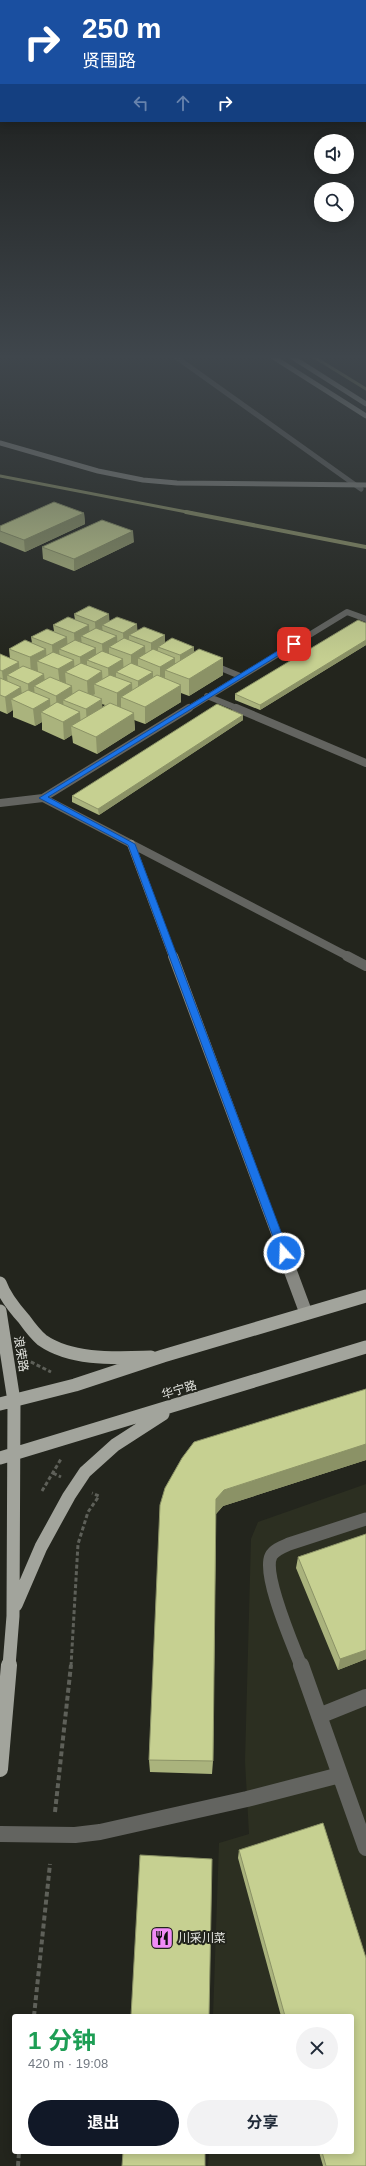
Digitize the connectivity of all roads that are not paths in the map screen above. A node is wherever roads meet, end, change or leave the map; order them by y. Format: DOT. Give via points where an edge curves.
graph roads {
  1 [pos="35,458"];
  2 [pos="53,458"];
  3 [pos="317,458"];
  4 [pos="354,485"];
  5 [pos="366,485"];
  6 [pos="364,490"];
  7 [pos="366,619"];
  8 [pos="204,661"];
  9 [pos="240,676"];
  10 [pos="207,696"];
  11 [pos="366,763"];
  12 [pos="43,798"];
  13 [pos="0,803"];
  14 [pos="131,844"];
  15 [pos="366,966"];
  16 [pos="0,1283"];
  17 [pos="366,1296"];
  18 [pos="0,1311"];
  19 [pos="306,1313"];
  20 [pos="366,1347"];
  21 [pos="163,1356"];
  22 [pos="14,1401"];
  23 [pos="0,1404"];
  24 [pos="180,1404"];
  25 [pos="7,1456"];
  26 [pos="366,1519"];
  27 [pos="13,1616"];
  28 [pos="366,1697"];
  29 [pos="319,1716"];
  30 [pos="0,1769"];
  31 [pos="340,1774"];
  32 [pos="0,1834"];
  33 [pos="366,1848"];
  1 -- 6 [label="main road" via="102,477 147,486"];
  2 -- 4 [label="main road" via="143,480 177,483"];
  3 -- 4 [label="street"];
  4 -- 5 [label="main road"];
  4 -- 6 [label="street"];
  7 -- 9 [label="street" via="347,612"];
  8 -- 9 [label="street"];
  9 -- 10 [label="street"];
  10 -- 11 [label="street"];
  10 -- 12 [label="street"];
  12 -- 13 [label="street"];
  12 -- 14 [label="street"];
  14 -- 15 [label="street"];
  14 -- 19 [label="main road"];
  16 -- 21 [label="main road" via="27,1324 38,1336 57,1347 91,1355 121,1358"];
  17 -- 19 [label="main road"];
  18 -- 22 [label="main road, 浪荣路"];
  19 -- 21 [label="main road"];
  20 -- 24 [label="main road, 华宁路"];
  21 -- 22 [label="main road" via="75,1385"];
  22 -- 23 [label="main road"];
  22 -- 25 [label="main road, 浪荣路"];
  24 -- 25 [label="main road, 华宁路"];
  24 -- 27 [label="main road" via="135,1430 88,1468 69,1497 27,1574"];
  25 -- 27 [label="main road, 浪荣路"];
  26 -- 29 [label="street" via="286,1544 274,1552 267,1568"];
  27 -- 30 [label="main road"];
  28 -- 29 [label="street"];
  29 -- 31 [label="street"];
  31 -- 32 [label="street" via="246,1799 100,1832 75,1835"];
  31 -- 33 [label="street"];
}
